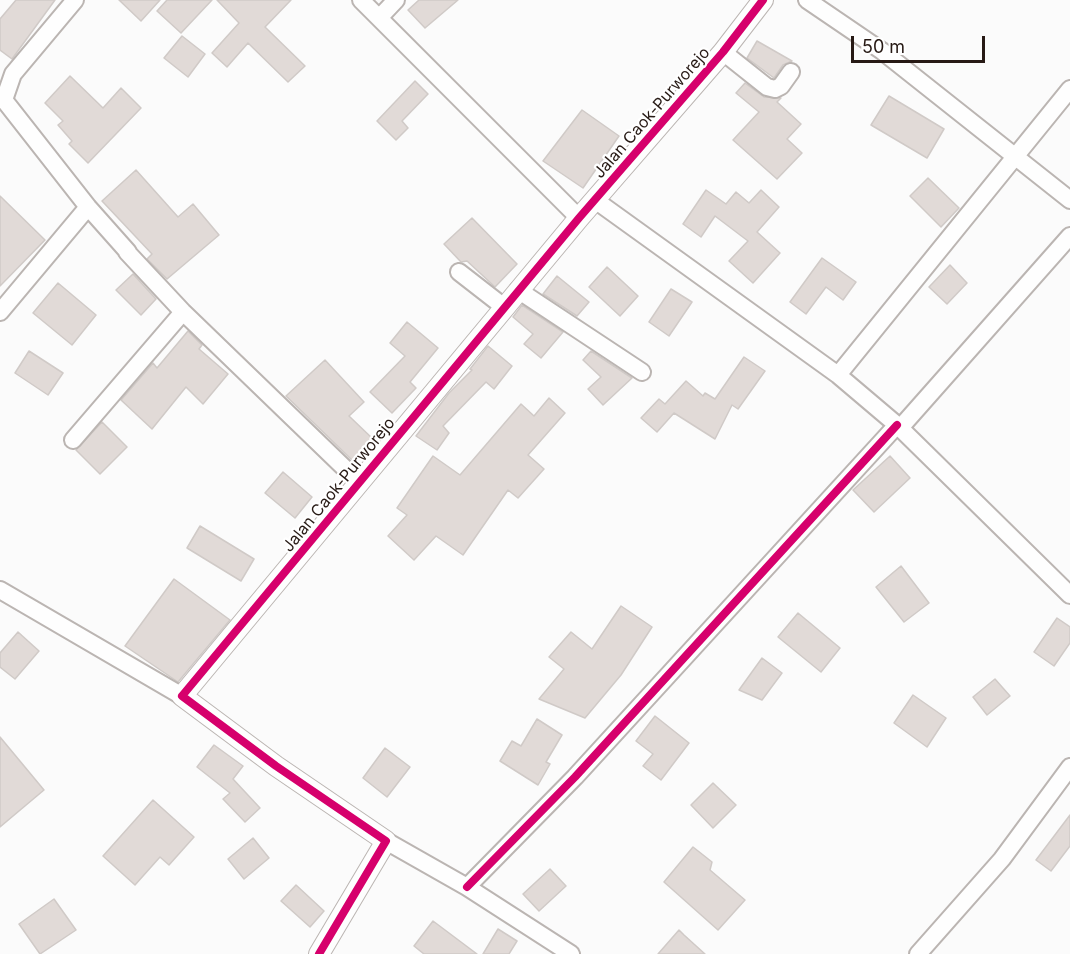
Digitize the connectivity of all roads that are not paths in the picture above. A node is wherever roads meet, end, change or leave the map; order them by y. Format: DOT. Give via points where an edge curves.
graph roads {
  1 [pos="75,0"];
  2 [pos="361,0"];
  3 [pos="396,0"];
  4 [pos="807,0"];
  5 [pos="757,2"];
  6 [pos="379,18"];
  7 [pos="723,52"];
  8 [pos="791,72"];
  9 [pos="1070,89"];
  10 [pos="1014,155"];
  11 [pos="595,200"];
  12 [pos="1070,200"];
  13 [pos="88,207"];
  14 [pos="579,218"];
  15 [pos="1070,236"];
  16 [pos="459,272"];
  17 [pos="518,290"];
  18 [pos="504,307"];
  19 [pos="0,312"];
  20 [pos="183,312"];
  21 [pos="642,372"];
  22 [pos="838,375"];
  23 [pos="898,427"];
  24 [pos="73,440"];
  25 [pos="359,482"];
  26 [pos="0,590"];
  27 [pos="1070,595"];
  28 [pos="182,696"];
  29 [pos="1070,767"];
  30 [pos="386,841"];
  31 [pos="467,887"];
  32 [pos="319,954"];
  33 [pos="572,954"];
  34 [pos="918,954"];
  1 -- 13 [label="street" via="13,74 4,100"];
  2 -- 6 [label="street"];
  3 -- 6 [label="street"];
  4 -- 10 [label="street" via="882,51"];
  5 -- 7 [label="street, Jalan Caok-Purworejo"];
  6 -- 14 [label="street"];
  7 -- 8 [label="street" via="767,87 781,86"];
  7 -- 11 [label="street, Jalan Caok-Purworejo"];
  9 -- 10 [label="street"];
  10 -- 12 [label="street"];
  10 -- 22 [label="street"];
  11 -- 14 [label="street, Jalan Caok-Purworejo"];
  11 -- 22 [label="street"];
  13 -- 19 [label="street"];
  13 -- 20 [label="street"];
  14 -- 17 [label="street, Jalan Caok-Purworejo"];
  15 -- 23 [label="street"];
  16 -- 18 [label="street"];
  17 -- 18 [label="street, Jalan Caok-Purworejo"];
  17 -- 21 [label="street"];
  18 -- 25 [label="street, Jalan Caok-Purworejo"];
  20 -- 24 [label="street"];
  20 -- 25 [label="street"];
  22 -- 23 [label="street"];
  23 -- 27 [label="street"];
  23 -- 31 [label="street" via="575,777"];
  25 -- 28 [label="street, Jalan Caok-Purworejo"];
  26 -- 28 [label="street"];
  28 -- 30 [label="street"];
  29 -- 34 [label="street" via="1002,859"];
  30 -- 31 [label="street"];
  30 -- 32 [label="street"];
  31 -- 33 [label="street"];
}
